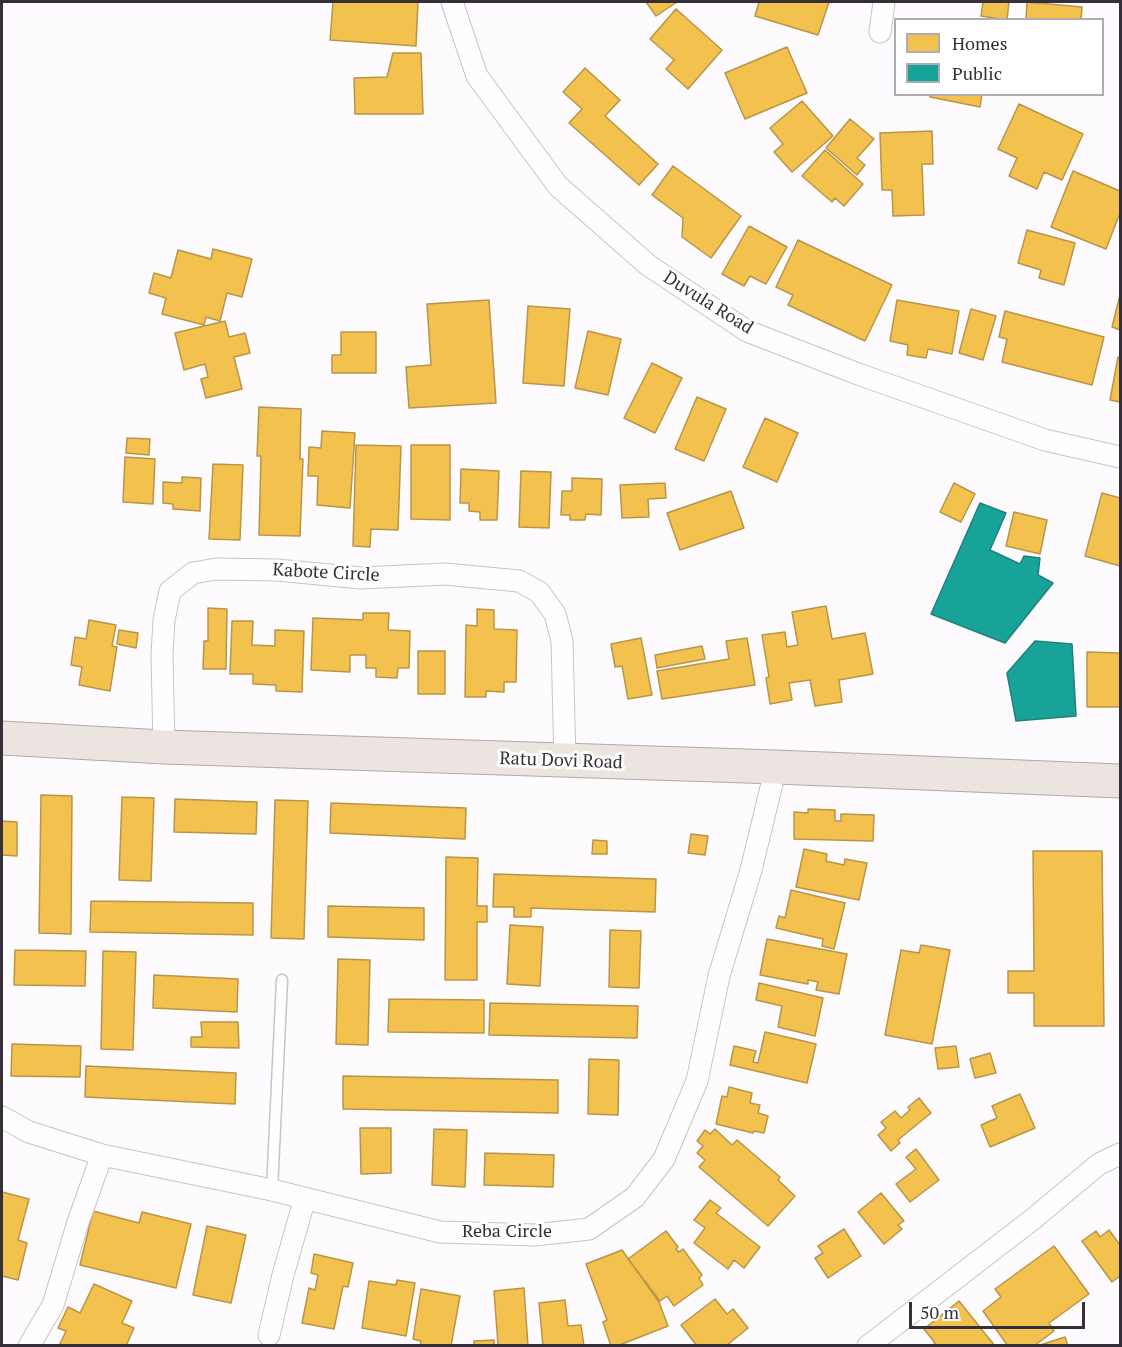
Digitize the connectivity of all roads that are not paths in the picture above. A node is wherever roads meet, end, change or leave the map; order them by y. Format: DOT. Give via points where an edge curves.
graph roads {
  1 [pos="452,2"];
  2 [pos="884,2"];
  3 [pos="880,32"];
  4 [pos="1120,458"];
  5 [pos="2,738"];
  6 [pos="164,747"];
  7 [pos="565,762"];
  8 [pos="776,767"];
  9 [pos="1120,781"];
  10 [pos="282,980"];
  11 [pos="2,1118"];
  12 [pos="1120,1154"];
  13 [pos="102,1155"];
  14 [pos="272,1190"];
  15 [pos="305,1198"];
  16 [pos="267,1340"];
  17 [pos="28,1346"];
  18 [pos="868,1346"];
  1 -- 4 [label="street, Duvula Road" via="477,76 558,186 648,265 747,330 1045,440"];
  2 -- 3 [label="street"];
  5 -- 6 [label="main road, Ratu Dovi Road"];
  6 -- 7 [label="main road, Ratu Dovi Road"];
  6 -- 7 [label="street, Kabote Circle" via="165,620 170,591 193,573 216,569 277,570 362,578 445,574 519,581 539,592 555,615 562,641"];
  7 -- 8 [label="main road, Ratu Dovi Road"];
  8 -- 9 [label="main road, Ratu Dovi Road"];
  8 -- 15 [label="street, Reba Circle" via="719,976 697,1082 664,1159 635,1197 589,1229 535,1235 440,1232"];
  10 -- 14 [label="lane"];
  11 -- 13 [label="street, Reba Circle" via="29,1132"];
  12 -- 18 [label="street" via="1099,1164"];
  13 -- 14 [label="street, Reba Circle"];
  13 -- 17 [label="street" via="53,1305"];
  14 -- 15 [label="street, Reba Circle"];
  15 -- 16 [label="street"];
}
